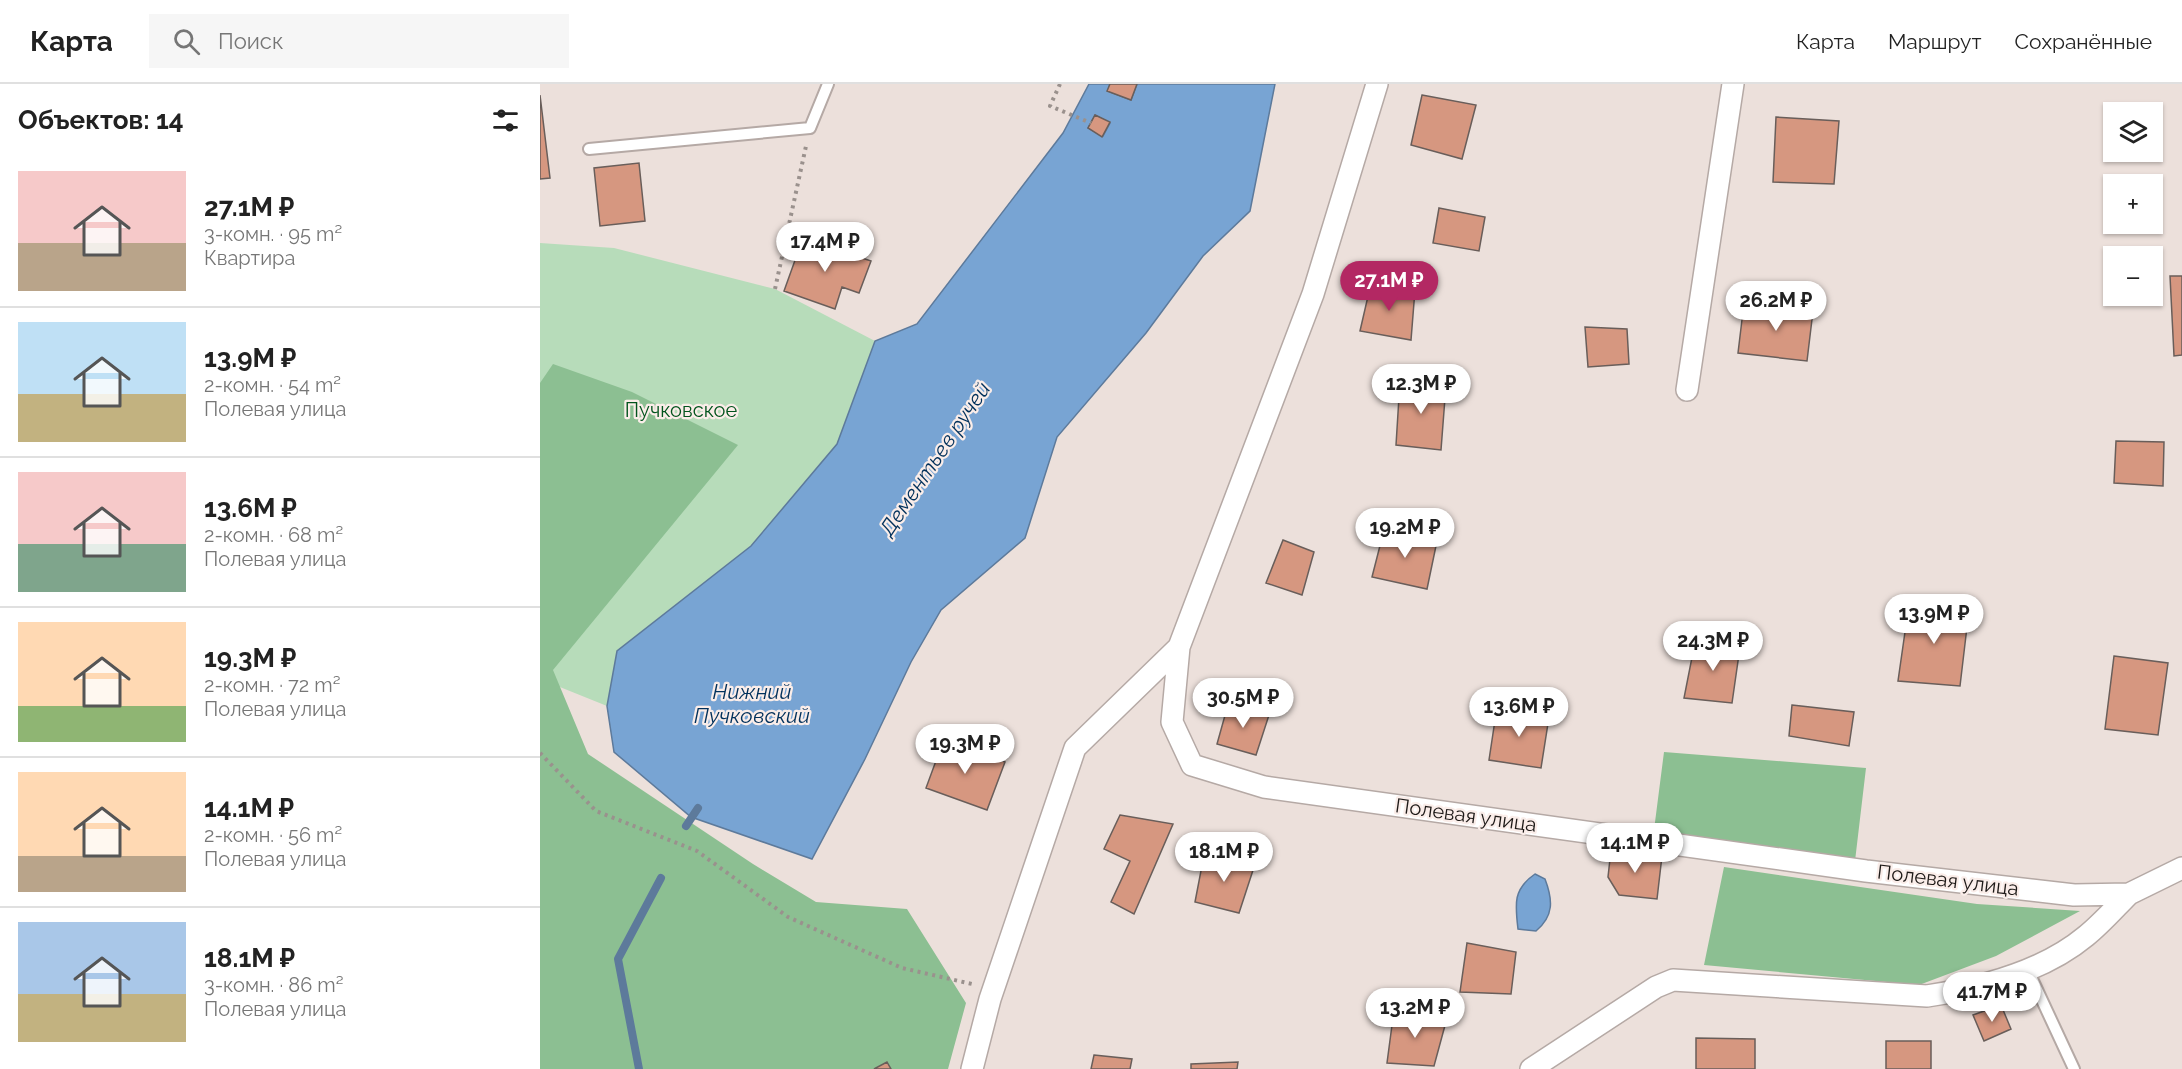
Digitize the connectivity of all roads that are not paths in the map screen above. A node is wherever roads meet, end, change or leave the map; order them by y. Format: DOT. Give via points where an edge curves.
graph roads {
  1 [pos="828,84"];
  2 [pos="1377,84"];
  3 [pos="1733,84"];
  4 [pos="589,150"];
  5 [pos="1687,390"];
  6 [pos="1179,647"];
  7 [pos="2182,868"];
  8 [pos="2129,894"];
  9 [pos="2027,968"];
  10 [pos="972,1069"];
  11 [pos="1531,1069"];
  12 [pos="2074,1069"];
  1 -- 4 [label="lane" via="810,128"];
  2 -- 6 [label="street" via="1313,294"];
  3 -- 5 [label="street"];
  6 -- 8 [label="street, Полевая улица" via="1172,722 1192,765 1264,787 1974,884 2074,895"];
  6 -- 10 [label="street" via="1075,748 993,989"];
  7 -- 8 [label="street, Полевая улица"];
  8 -- 9 [label="street" via="2085,937"];
  9 -- 11 [label="street" via="1927,996 1673,980 1656,987"];
  9 -- 12 [label="lane"];
}
